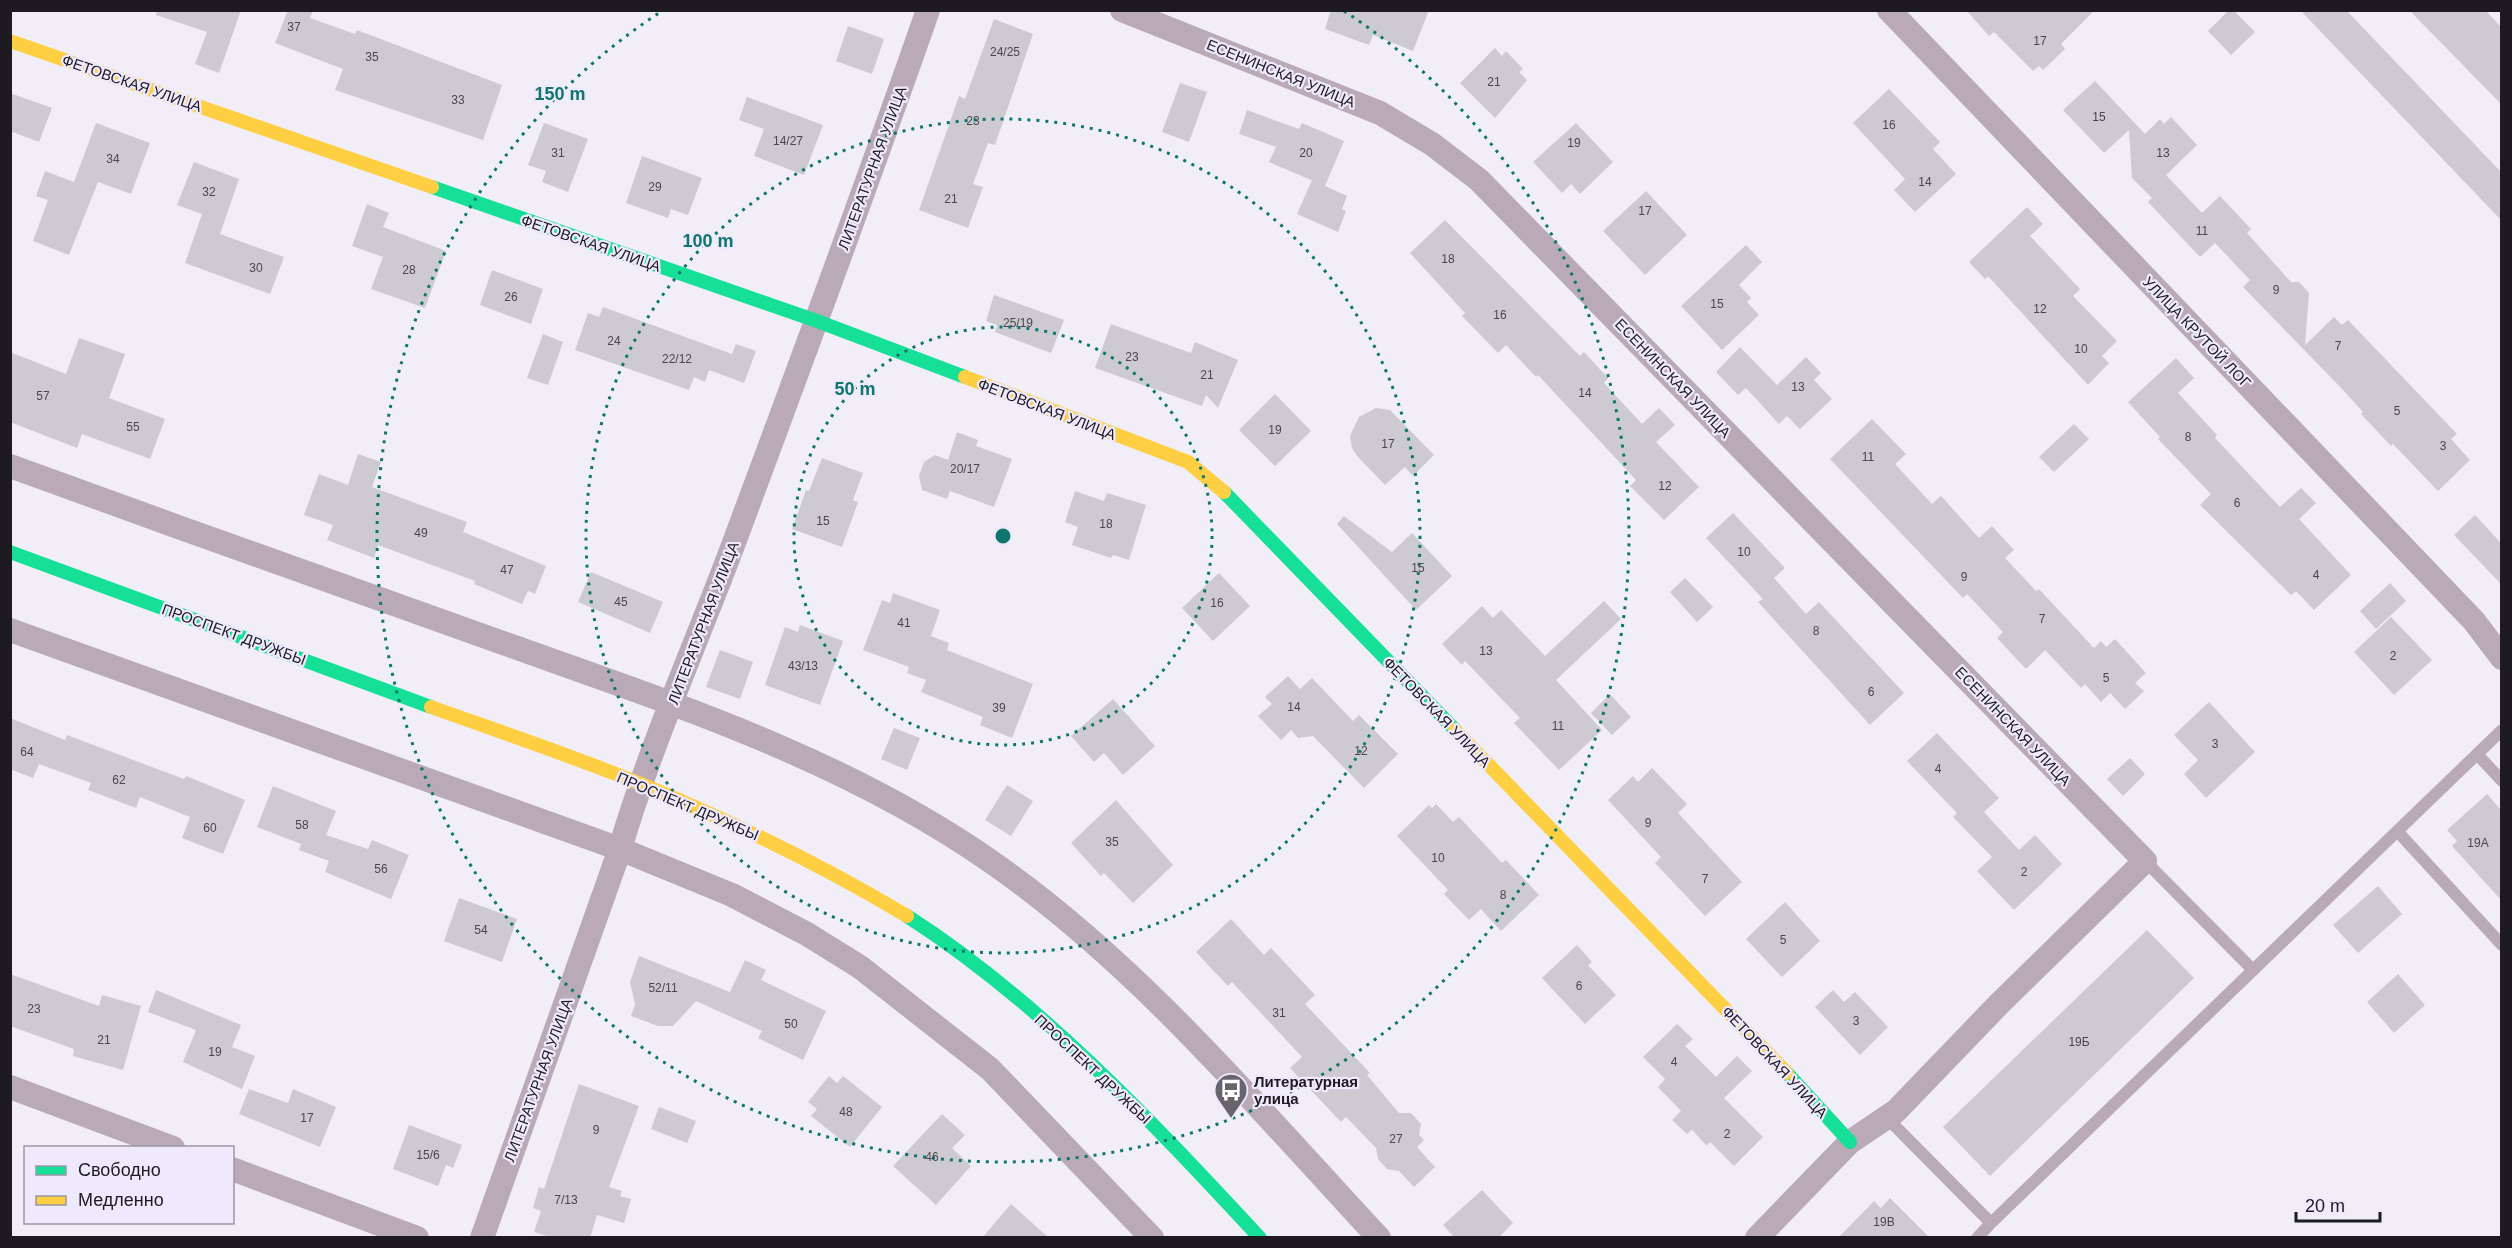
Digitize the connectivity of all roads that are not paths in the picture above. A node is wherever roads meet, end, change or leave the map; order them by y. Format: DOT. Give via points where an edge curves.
graph roads {
  1 [pos="928,10"];
  2 [pos="1122,10"];
  3 [pos="1889,10"];
  4 [pos="10,41"];
  5 [pos="817,321"];
  6 [pos="10,466"];
  7 [pos="10,552"];
  8 [pos="10,630"];
  9 [pos="2502,658"];
  10 [pos="673,703"];
  11 [pos="2502,730"];
  12 [pos="2477,754"];
  13 [pos="2502,782"];
  14 [pos="639,783"];
  15 [pos="2398,832"];
  16 [pos="620,849"];
  17 [pos="2145,861"];
  18 [pos="2502,945"];
  19 [pos="2253,970"];
  20 [pos="10,1087"];
  21 [pos="1886,1117"];
  22 [pos="1850,1142"];
  23 [pos="168,1146"];
  24 [pos="234,1170"];
  25 [pos="1991,1223"];
  26 [pos="417,1238"];
  27 [pos="482,1238"];
  28 [pos="1152,1238"];
  29 [pos="1260,1238"];
  30 [pos="1379,1238"];
  31 [pos="1757,1238"];
  32 [pos="1977,1238"];
  1 -- 5 [label="street, ЛИТЕРАТУРНАЯ УЛИЦА"];
  2 -- 17 [label="street, ЕСЕНИНСКАЯ УЛИЦА" via="1380,113 1432,144 1479,180"];
  3 -- 9 [label="street, УЛИЦА КРУТОЙ ЛОГ" via="2474,621"];
  4 -- 5 [label="street, ФЕТОВСКАЯ УЛИЦА"];
  5 -- 10 [label="street, ЛИТЕРАТУРНАЯ УЛИЦА"];
  5 -- 22 [label="street, ФЕТОВСКАЯ УЛИЦА" via="1188,462 1210,478"];
  6 -- 10 [label="street"];
  7 -- 14 [label="street, ПРОСПЕКТ ДРУЖБЫ"];
  8 -- 16 [label="street"];
  10 -- 14 [label="street, ЛИТЕРАТУРНАЯ УЛИЦА"];
  10 -- 30 [label="street" via="786,749 894,801 993,863 1075,928 1178,1021"];
  11 -- 12 [label="lane"];
  12 -- 13 [label="lane"];
  12 -- 15 [label="lane"];
  14 -- 16 [label="street, ЛИТЕРАТУРНАЯ УЛИЦА"];
  14 -- 29 [label="street, ПРОСПЕКТ ДРУЖБЫ" via="747,829 812,862 909,918 1002,986 1172,1143"];
  15 -- 18 [label="lane"];
  15 -- 19 [label="lane"];
  16 -- 27 [label="street, ЛИТЕРАТУРНАЯ УЛИЦА"];
  16 -- 28 [label="street" via="732,895 860,966 990,1069"];
  17 -- 19 [label="lane"];
  17 -- 21 [label="street"];
  19 -- 25 [label="lane"];
  20 -- 23 [label="street"];
  21 -- 22 [label="street"];
  21 -- 25 [label="lane"];
  22 -- 31 [label="street"];
  24 -- 26 [label="street"];
  25 -- 32 [label="lane"];
}
